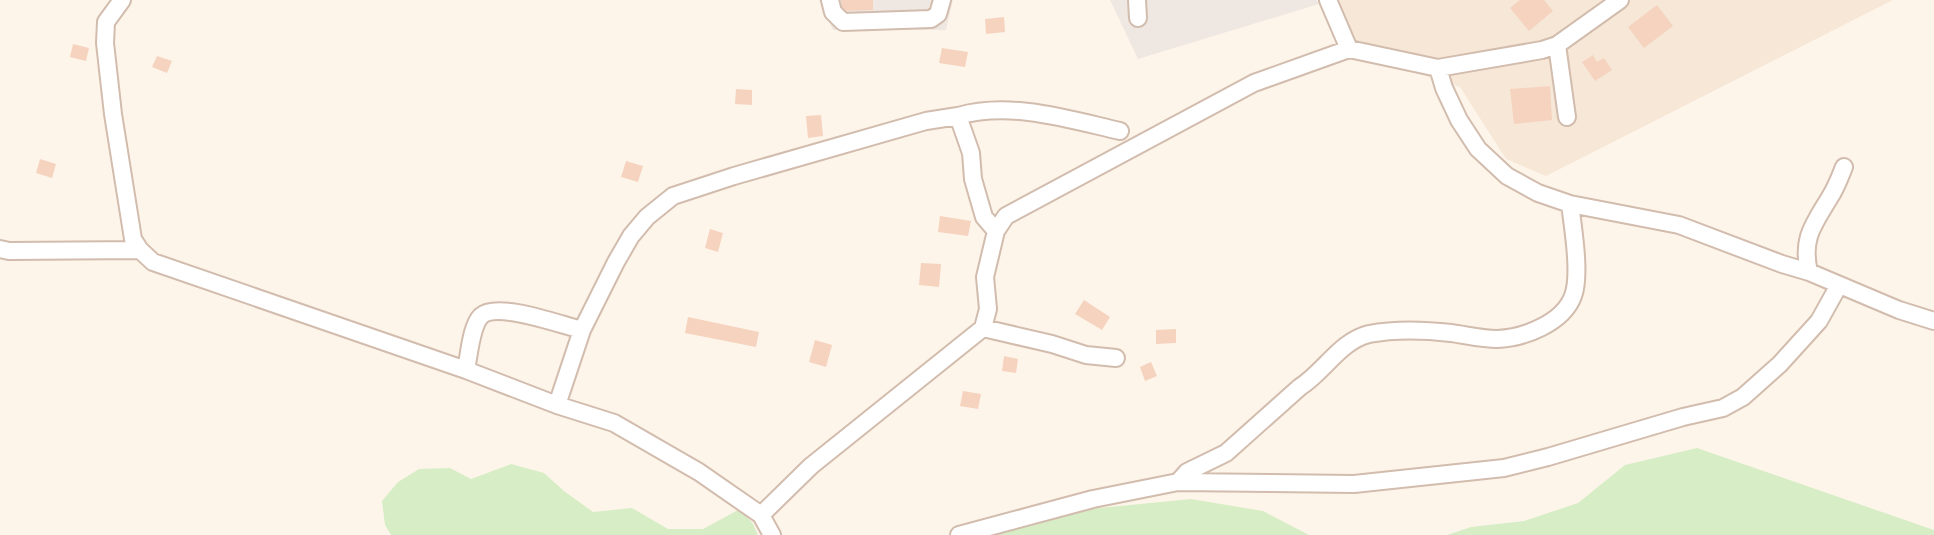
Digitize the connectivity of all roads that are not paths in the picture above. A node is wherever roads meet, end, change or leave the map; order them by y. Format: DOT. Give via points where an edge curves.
graph roads {
  1 [pos="122,0"];
  2 [pos="830,0"];
  3 [pos="942,0"];
  4 [pos="1137,0"];
  5 [pos="1328,0"];
  6 [pos="1620,0"];
  7 [pos="1138,18"];
  8 [pos="1557,45"];
  9 [pos="1349,49"];
  10 [pos="1438,68"];
  11 [pos="958,116"];
  12 [pos="1567,117"];
  13 [pos="1120,131"];
  14 [pos="1844,167"];
  15 [pos="1570,204"];
  16 [pos="996,231"];
  17 [pos="0,249"];
  18 [pos="140,250"];
  19 [pos="1809,272"];
  20 [pos="1839,285"];
  21 [pos="1934,321"];
  22 [pos="983,328"];
  23 [pos="582,330"];
  24 [pos="1116,358"];
  25 [pos="466,370"];
  26 [pos="557,405"];
  27 [pos="1178,482"];
  28 [pos="761,516"];
  29 [pos="772,535"];
  30 [pos="959,535"];
  1 -- 18 [label="street" via="106,22 105,43 133,239"];
  2 -- 3 [label="street" via="833,12 843,22 931,19 938,14"];
  4 -- 7 [label="street"];
  5 -- 9 [label="street"];
  6 -- 8 [label="street"];
  8 -- 10 [label="street"];
  8 -- 12 [label="street"];
  9 -- 10 [label="street"];
  9 -- 16 [label="street" via="1254,83 1006,216"];
  10 -- 15 [label="street" via="1459,120 1478,149 1508,176 1538,193"];
  11 -- 13 [label="street" via="971,112 1048,113"];
  11 -- 16 [label="street" via="971,153 973,179 984,218"];
  11 -- 23 [label="street" via="926,120 673,196 646,217 631,236"];
  14 -- 19 [label="street" via="1807,240 1805,258"];
  15 -- 19 [label="street" via="1680,225"];
  15 -- 27 [label="street" via="1576,280 1573,296 1554,319 1524,334 1498,339 1422,332 1366,335 1348,344 1226,453 1187,472"];
  16 -- 22 [label="street" via="985,277 988,309"];
  17 -- 18 [label="street"];
  18 -- 25 [label="street" via="153,262 189,276"];
  19 -- 20 [label="street"];
  20 -- 21 [label="street"];
  20 -- 27 [label="street" via="1819,321 1780,364 1743,397 1723,408 1504,468 1354,484"];
  22 -- 24 [label="street" via="1086,356"];
  22 -- 28 [label="street" via="811,466"];
  23 -- 25 [label="street" via="506,310 492,310 476,323"];
  23 -- 26 [label="street"];
  25 -- 26 [label="street"];
  26 -- 28 [label="street" via="614,423 699,472"];
  27 -- 30 [label="street" via="1093,499"];
  28 -- 29 [label="street"];
}
